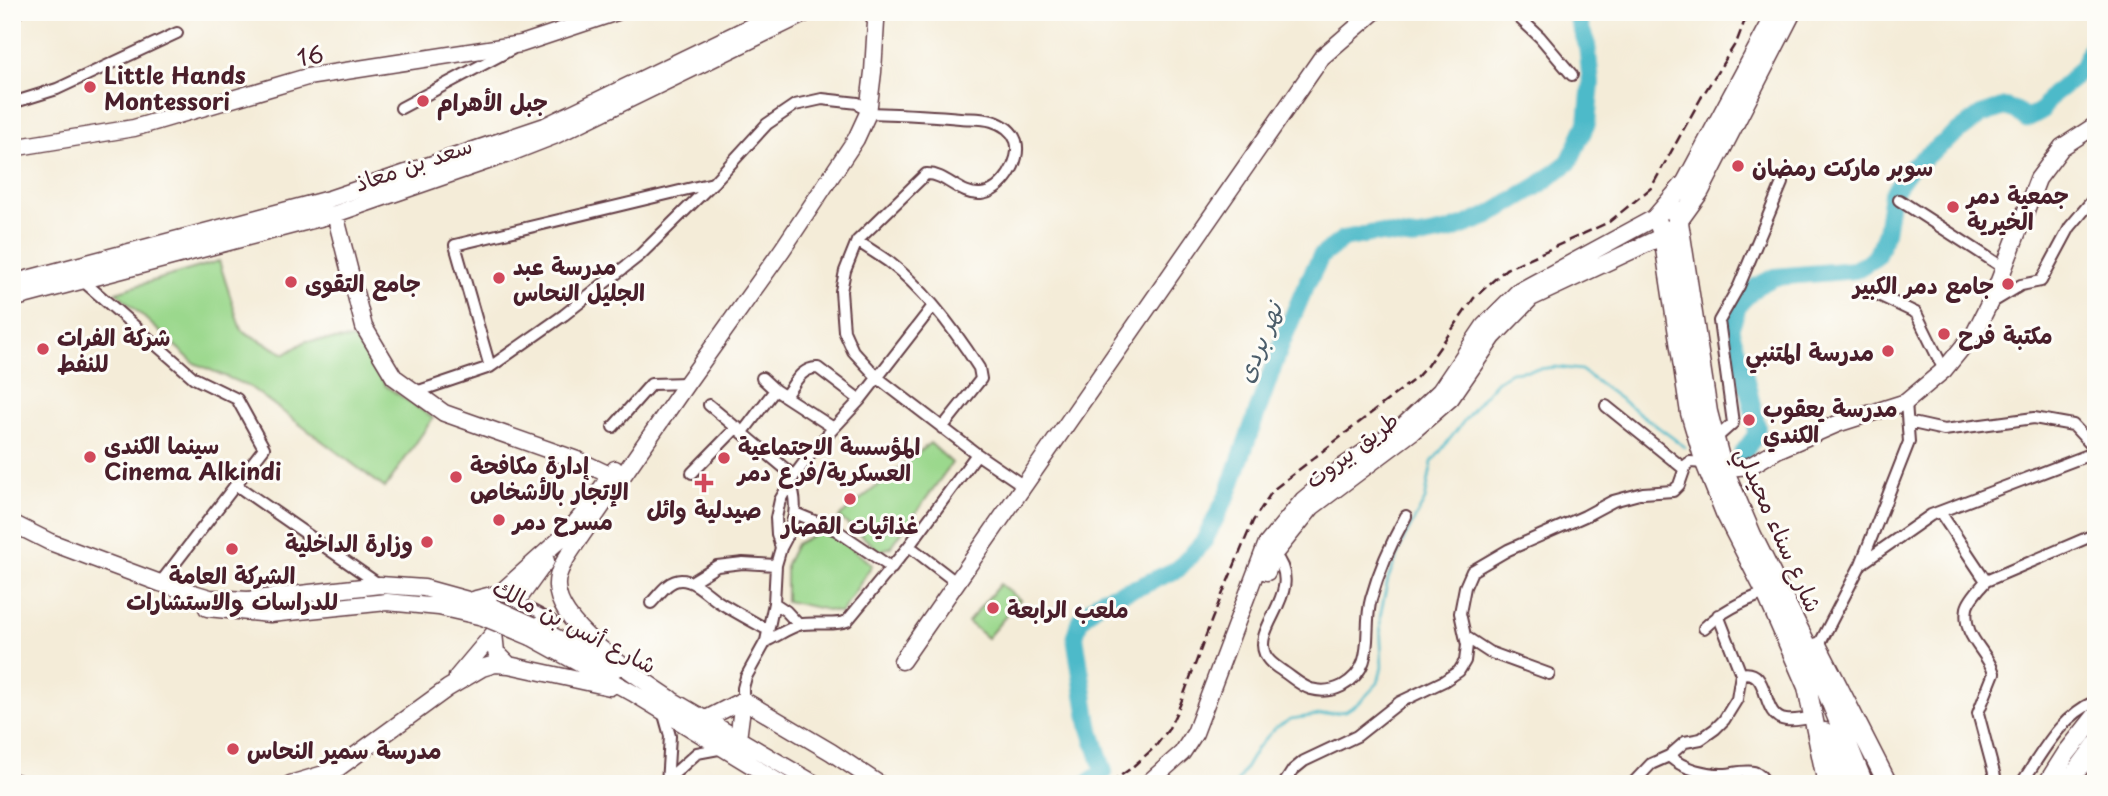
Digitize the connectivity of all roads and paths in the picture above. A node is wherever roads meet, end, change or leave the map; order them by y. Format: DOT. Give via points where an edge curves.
graph roads {
  1 [pos="18,12"];
  2 [pos="617,12"];
  3 [pos="781,12"];
  4 [pos="808,12"];
  5 [pos="872,12"];
  6 [pos="1374,12"];
  7 [pos="1513,12"];
  8 [pos="1777,12"];
  9 [pos="1792,12"];
  10 [pos="12,15"];
  11 [pos="177,33"];
  12 [pos="521,44"];
  13 [pos="1572,75"];
  14 [pos="12,103"];
  15 [pos="401,108"];
  16 [pos="868,113"];
  17 [pos="2096,125"];
  18 [pos="12,148"];
  19 [pos="713,183"];
  20 [pos="1782,183"];
  21 [pos="2096,196"];
  22 [pos="1899,200"];
  23 [pos="1670,202"];
  24 [pos="335,214"];
  25 [pos="1656,217"];
  26 [pos="1679,222"];
  27 [pos="1664,236"];
  28 [pos="857,241"];
  29 [pos="2004,268"];
  30 [pos="83,281"];
  31 [pos="12,283"];
  32 [pos="1866,289"];
  33 [pos="12,299"];
  34 [pos="1989,304"];
  35 [pos="933,306"];
  36 [pos="490,367"];
  37 [pos="1944,370"];
  38 [pos="762,378"];
  39 [pos="878,378"];
  40 [pos="687,383"];
  41 [pos="416,392"];
  42 [pos="780,393"];
  43 [pos="860,400"];
  44 [pos="1906,402"];
  45 [pos="709,405"];
  46 [pos="1606,406"];
  47 [pos="1908,422"];
  48 [pos="613,427"];
  49 [pos="832,427"];
  50 [pos="942,428"];
  51 [pos="740,430"];
  52 [pos="1714,440"];
  53 [pos="2096,451"];
  54 [pos="977,454"];
  55 [pos="1713,462"];
  56 [pos="1683,468"];
  57 [pos="692,473"];
  58 [pos="615,478"];
  59 [pos="792,479"];
  60 [pos="236,485"];
  61 [pos="1024,486"];
  62 [pos="1940,512"];
  63 [pos="795,513"];
  64 [pos="1406,516"];
  65 [pos="12,523"];
  66 [pos="12,534"];
  67 [pos="566,534"];
  68 [pos="2096,534"];
  69 [pos="909,546"];
  70 [pos="780,548"];
  71 [pos="1274,555"];
  72 [pos="1861,564"];
  73 [pos="776,565"];
  74 [pos="892,568"];
  75 [pos="1986,581"];
  76 [pos="691,582"];
  77 [pos="160,583"];
  78 [pos="957,583"];
  79 [pos="380,585"];
  80 [pos="1766,593"];
  81 [pos="473,600"];
  82 [pos="651,603"];
  83 [pos="774,603"];
  84 [pos="514,604"];
  85 [pos="488,612"];
  86 [pos="1718,615"];
  87 [pos="799,625"];
  88 [pos="1704,628"];
  89 [pos="532,631"];
  90 [pos="495,633"];
  91 [pos="767,636"];
  92 [pos="1466,637"];
  93 [pos="1807,650"];
  94 [pos="902,661"];
  95 [pos="619,663"];
  96 [pos="509,665"];
  97 [pos="1549,674"];
  98 [pos="1741,674"];
  99 [pos="1807,687"];
  100 [pos="448,688"];
  101 [pos="634,693"];
  102 [pos="743,700"];
  103 [pos="2096,701"];
  104 [pos="667,705"];
  105 [pos="2096,716"];
  106 [pos="1814,717"];
  107 [pos="706,719"];
  108 [pos="738,739"];
  109 [pos="2096,745"];
  110 [pos="724,748"];
  111 [pos="1669,756"];
  112 [pos="1721,779"];
  113 [pos="12,781"];
  114 [pos="668,782"];
  115 [pos="22,784"];
  116 [pos="290,784"];
  117 [pos="782,784"];
  118 [pos="815,784"];
  119 [pos="879,784"];
  120 [pos="1147,784"];
  121 [pos="1161,784"];
  122 [pos="1284,784"];
  123 [pos="1632,784"];
  124 [pos="1766,784"];
  125 [pos="1827,784"];
  126 [pos="1846,784"];
  127 [pos="1864,784"];
  128 [pos="1888,784"];
  129 [pos="1997,784"];
  130 [pos="2021,784"];
  131 [pos="2047,784"];
  132 [pos="2067,784"];
  1 -- 10 [label="street"];
  2 -- 12 [label="street, 16"];
  3 -- 31 [label="street, سعد بن معاذ" via="545,126 329,199"];
  4 -- 24 [label="street, سعد بن معاذ" via="554,136"];
  5 -- 16 [label="street" via="876,22"];
  6 -- 61 [label="street" via="1322,57"];
  7 -- 13 [label="street"];
  8 -- 23 [label="main road" via="1686,182"];
  9 -- 26 [label="main road" via="1700,191"];
  11 -- 14 [label="street" via="57,89"];
  12 -- 15 [label="street"];
  12 -- 18 [label="street, 16" via="307,78 134,128"];
  16 -- 19 [label="street" via="858,103 822,99 795,105 767,124"];
  16 -- 28 [label="street" via="990,120 1008,128 1016,141 1015,162 1006,178 981,194 926,174"];
  16 -- 40 [label="street" via="856,139 789,240"];
  17 -- 29 [label="street" via="2062,147 2038,179"];
  19 -- 36 [label="street" via="640,255"];
  19 -- 36 [label="street" via="454,244"];
  20 -- 52 [label="street" via="1740,286 1719,321 1733,423"];
  21 -- 34 [label="street" via="2070,228 2041,281 2021,285"];
  22 -- 29 [label="street"];
  23 -- 25 [label="main road"];
  23 -- 26 [label="main road, شارع سناء محيدلي"];
  24 -- 30 [label="street, سعد بن معاذ"];
  24 -- 41 [label="street" via="364,327 394,377"];
  25 -- 27 [label="main road"];
  25 -- 120 [label="street" via="1518,292 1483,326 1440,391 1404,425 1303,500 1266,545 1195,733 1182,753"];
  26 -- 27 [label="main road"];
  26 -- 52 [label="main road, شارع سناء محيدلي"];
  27 -- 55 [label="main road" via="1690,412"];
  27 -- 71 [label="street, طريق بيروت" via="1531,298 1493,337 1451,398 1312,507"];
  28 -- 35 [label="street" via="890,263"];
  28 -- 39 [label="street" via="841,292 844,331 853,351"];
  29 -- 34 [label="street"];
  30 -- 33 [label="street, سعد بن معاذ"];
  30 -- 60 [label="street" via="194,378 237,399 264,448"];
  32 -- 37 [label="street" via="1916,313"];
  34 -- 37 [label="street" via="1975,332"];
  35 -- 39 [label="street"];
  35 -- 50 [label="street" via="974,359 981,379"];
  36 -- 41 [label="street"];
  37 -- 44 [label="street"];
  38 -- 42 [label="street"];
  39 -- 43 [label="street"];
  39 -- 50 [label="street"];
  40 -- 48 [label="street" via="651,384"];
  40 -- 58 [label="street" via="672,405 648,426"];
  41 -- 58 [label="street" via="444,413"];
  42 -- 43 [label="street" via="812,367"];
  42 -- 49 [label="street"];
  42 -- 51 [label="street"];
  43 -- 49 [label="street"];
  44 -- 47 [label="street"];
  44 -- 55 [label="street" via="1838,424 1750,466 1727,468"];
  45 -- 51 [label="street"];
  46 -- 56 [label="street"];
  47 -- 53 [label="street" via="1944,429 2034,418 2073,425"];
  47 -- 72 [label="street" via="1909,442"];
  49 -- 59 [label="street"];
  50 -- 54 [label="street"];
  51 -- 57 [label="street"];
  51 -- 59 [label="street"];
  52 -- 55 [label="main road, شارع سناء محيدلي"];
  53 -- 62 [label="street"];
  54 -- 61 [label="street"];
  54 -- 69 [label="street"];
  55 -- 56 [label="street" via="1690,463"];
  55 -- 80 [label="main road" via="1725,513"];
  55 -- 93 [label="main road, شارع سناء محيدلي"];
  56 -- 92 [label="street" via="1673,491 1613,501 1472,571 1460,613"];
  58 -- 67 [label="street"];
  58 -- 95 [label="street" via="556,585 562,607"];
  59 -- 63 [label="street"];
  59 -- 70 [label="street" via="776,518"];
  60 -- 77 [label="street"];
  60 -- 79 [label="street"];
  61 -- 78 [label="street"];
  62 -- 72 [label="street"];
  62 -- 75 [label="street"];
  63 -- 70 [label="street"];
  63 -- 74 [label="street" via="836,530"];
  64 -- 71 [label="street" via="1377,578 1368,611 1365,659 1353,678 1336,689 1306,687 1266,658 1264,638 1284,584 1284,571"];
  65 -- 77 [label="street, شارع أنس بن مالك"];
  66 -- 85 [label="street, شارع أنس بن مالك" via="46,552 207,608 270,614 387,601"];
  67 -- 81 [label="street" via="500,593"];
  67 -- 84 [label="street"];
  68 -- 75 [label="street"];
  69 -- 74 [label="street"];
  69 -- 78 [label="street"];
  70 -- 73 [label="street"];
  71 -- 121 [label="street, طريق بيروت" via="1202,737"];
  72 -- 93 [label="street"];
  73 -- 76 [label="street" via="718,566"];
  73 -- 83 [label="street"];
  74 -- 87 [label="street" via="847,621"];
  75 -- 129 [label="street" via="1967,606 1969,634 1994,673 1978,713"];
  76 -- 82 [label="street" via="675,581"];
  76 -- 91 [label="street"];
  77 -- 79 [label="street, شارع أنس بن مالك" via="210,598 248,600"];
  78 -- 94 [label="street"];
  79 -- 81 [label="street, شارع أنس بن مالك" via="424,588"];
  80 -- 86 [label="street"];
  80 -- 93 [label="main road"];
  81 -- 85 [label="street, شارع أنس بن مالك"];
  83 -- 87 [label="street"];
  83 -- 91 [label="street"];
  84 -- 90 [label="street"];
  84 -- 95 [label="street"];
  85 -- 89 [label="street, شارع أنس بن مالك, bridge"];
  86 -- 88 [label="street"];
  86 -- 98 [label="street"];
  87 -- 91 [label="street"];
  89 -- 101 [label="street, شارع أنس بن مالك"];
  89 -- 104 [label="street, شارع أنس بن مالك"];
  90 -- 96 [label="street" via="496,652"];
  90 -- 100 [label="street"];
  91 -- 102 [label="street" via="746,677"];
  92 -- 97 [label="street" via="1489,652"];
  92 -- 122 [label="street" via="1465,661 1453,676 1400,702 1357,736 1304,761"];
  93 -- 99 [label="main road"];
  93 -- 127 [label="main road, شارع سناء محيدلي"];
  93 -- 128 [label="main road"];
  95 -- 104 [label="street"];
  96 -- 100 [label="street" via="482,668"];
  96 -- 101 [label="street"];
  98 -- 106 [label="street" via="1748,672 1759,679 1779,718"];
  98 -- 111 [label="street" via="1737,699 1724,720 1708,735 1685,742"];
  99 -- 106 [label="main road"];
  99 -- 126 [label="main road"];
  100 -- 116 [label="street" via="334,771"];
  101 -- 104 [label="street, شارع أنس بن مالك"];
  102 -- 107 [label="street"];
  102 -- 108 [label="street"];
  102 -- 119 [label="street"];
  103 -- 130 [label="street" via="2076,711 2057,731"];
  104 -- 107 [label="street, شارع أنس بن مالك"];
  104 -- 110 [label="street, شارع أنس بن مالك"];
  104 -- 114 [label="street"];
  105 -- 131 [label="main road"];
  106 -- 125 [label="main road"];
  107 -- 108 [label="street, شارع أنس بن مالك"];
  108 -- 118 [label="street, شارع أنس بن مالك"];
  109 -- 132 [label="main road"];
  110 -- 114 [label="street" via="697,753"];
  110 -- 117 [label="street, شارع أنس بن مالك"];
  111 -- 112 [label="street" via="1682,766"];
  111 -- 123 [label="street" via="1651,764"];
  112 -- 124 [label="street" via="1754,772"];
  113 -- 115 [label="street"];
}
